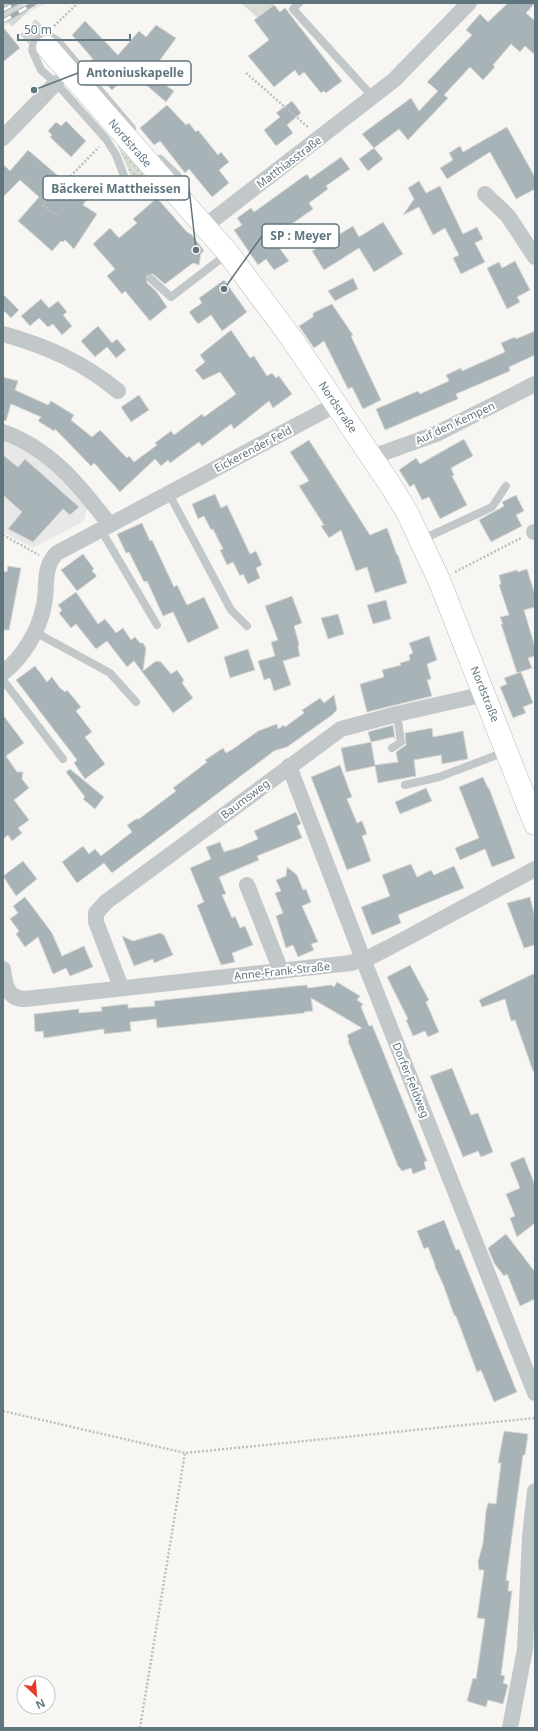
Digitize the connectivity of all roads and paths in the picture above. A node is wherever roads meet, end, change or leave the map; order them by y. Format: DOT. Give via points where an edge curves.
graph roads {
  1 [pos="78,3"];
  2 [pos="299,3"];
  3 [pos="469,3"];
  4 [pos="45,41"];
  5 [pos="246,73"];
  6 [pos="56,83"];
  7 [pos="373,97"];
  8 [pos="139,135"];
  9 [pos="3,138"];
  10 [pos="320,138"];
  11 [pos="106,139"];
  12 [pos="154,153"];
  13 [pos="160,176"];
  14 [pos="65,182"];
  15 [pos="485,194"];
  16 [pos="176,195"];
  17 [pos="51,196"];
  18 [pos="58,217"];
  19 [pos="205,226"];
  20 [pos="228,253"];
  21 [pos="535,257"];
  22 [pos="151,279"];
  23 [pos="3,334"];
  24 [pos="535,384"];
  25 [pos="118,391"];
  26 [pos="337,404"];
  27 [pos="3,432"];
  28 [pos="372,457"];
  29 [pos="506,486"];
  30 [pos="169,494"];
  31 [pos="105,527"];
  32 [pos="535,532"];
  33 [pos="3,536"];
  34 [pos="421,540"];
  35 [pos="50,561"];
  36 [pos="439,580"];
  37 [pos="157,626"];
  38 [pos="247,626"];
  39 [pos="35,632"];
  40 [pos="3,673"];
  41 [pos="3,680"];
  42 [pos="485,694"];
  43 [pos="136,702"];
  44 [pos="396,714"];
  45 [pos="392,748"];
  46 [pos="508,751"];
  47 [pos="63,759"];
  48 [pos="289,766"];
  49 [pos="405,784"];
  50 [pos="535,824"];
  51 [pos="535,869"];
  52 [pos="247,885"];
  53 [pos="363,959"];
  54 [pos="3,969"];
  55 [pos="280,971"];
  56 [pos="121,987"];
  57 [pos="535,1393"];
  58 [pos="3,1411"];
  59 [pos="535,1418"];
  60 [pos="185,1453"];
  61 [pos="535,1491"];
  62 [pos="140,1728"];
  63 [pos="510,1728"];
  1 -- 4 [label="path"];
  2 -- 7 [label="lane" via="293,9"];
  3 -- 7 [label="street, Matthiasstraße" via="406,69"];
  4 -- 6 [label="lane" via="34,44 32,52 43,72"];
  4 -- 8 [label="lane" via="53,37 65,48"];
  4 -- 13 [label="street, Nordstraße"];
  5 -- 10 [label="path"];
  6 -- 9 [label="street"];
  6 -- 11 [label="lane"];
  7 -- 10 [label="street, Matthiasstraße"];
  10 -- 19 [label="street, Matthiasstraße"];
  11 -- 13 [label="lane" via="116,155 128,186 139,189"];
  11 -- 14 [label="path"];
  12 -- 16 [label="lane" via="178,176"];
  13 -- 16 [label="street, Nordstraße"];
  15 -- 21 [label="street" via="508,216"];
  16 -- 19 [label="street, Nordstraße"];
  17 -- 18 [label="path" via="43,204"];
  19 -- 20 [label="street, Nordstraße"];
  20 -- 22 [label="lane" via="171,297"];
  20 -- 26 [label="street, Nordstraße"];
  23 -- 25 [label="street" via="40,344 61,353 98,375"];
  24 -- 28 [label="street, Auf den Kempen" via="436,434"];
  26 -- 28 [label="street, Nordstraße"];
  26 -- 30 [label="street, Eickerender Feld"];
  27 -- 31 [label="street" via="36,448 58,464 76,482"];
  28 -- 34 [label="street, Nordstraße" via="400,500"];
  29 -- 34 [label="lane" via="492,507"];
  30 -- 31 [label="street, Eickerender Feld"];
  30 -- 38 [label="lane" via="232,610"];
  31 -- 35 [label="street, Eickerender Feld" via="57,553"];
  31 -- 37 [label="lane"];
  32 -- 36 [label="path"];
  33 -- 35 [label="path"];
  34 -- 36 [label="street, Nordstraße"];
  35 -- 39 [label="street" via="44,607"];
  36 -- 42 [label="street, Nordstraße"];
  39 -- 40 [label="street" via="20,656"];
  39 -- 43 [label="lane" via="110,673"];
  41 -- 47 [label="lane"];
  42 -- 44 [label="street, Baumsweg"];
  42 -- 46 [label="street, Nordstraße"];
  44 -- 45 [label="lane" via="401,740"];
  44 -- 48 [label="street, Baumsweg" via="342,729"];
  46 -- 49 [label="lane" via="439,777"];
  46 -- 50 [label="street, Nordstraße"];
  48 -- 53 [label="street, Dorfer Feldweg"];
  48 -- 56 [label="street, Baumsweg" via="97,911 95,918 98,930"];
  51 -- 53 [label="street, Anne-Frank-Straße"];
  52 -- 55 [label="street"];
  53 -- 55 [label="street, Anne-Frank-Straße" via="338,965"];
  53 -- 57 [label="street, Dorfer Feldweg"];
  54 -- 56 [label="street, Anne-Frank-Straße" via="9,992 16,998"];
  55 -- 56 [label="street, Anne-Frank-Straße"];
  58 -- 60 [label="path"];
  59 -- 60 [label="path"];
  60 -- 62 [label="path"];
  61 -- 63 [label="street" via="529,1544 525,1649"];
}
